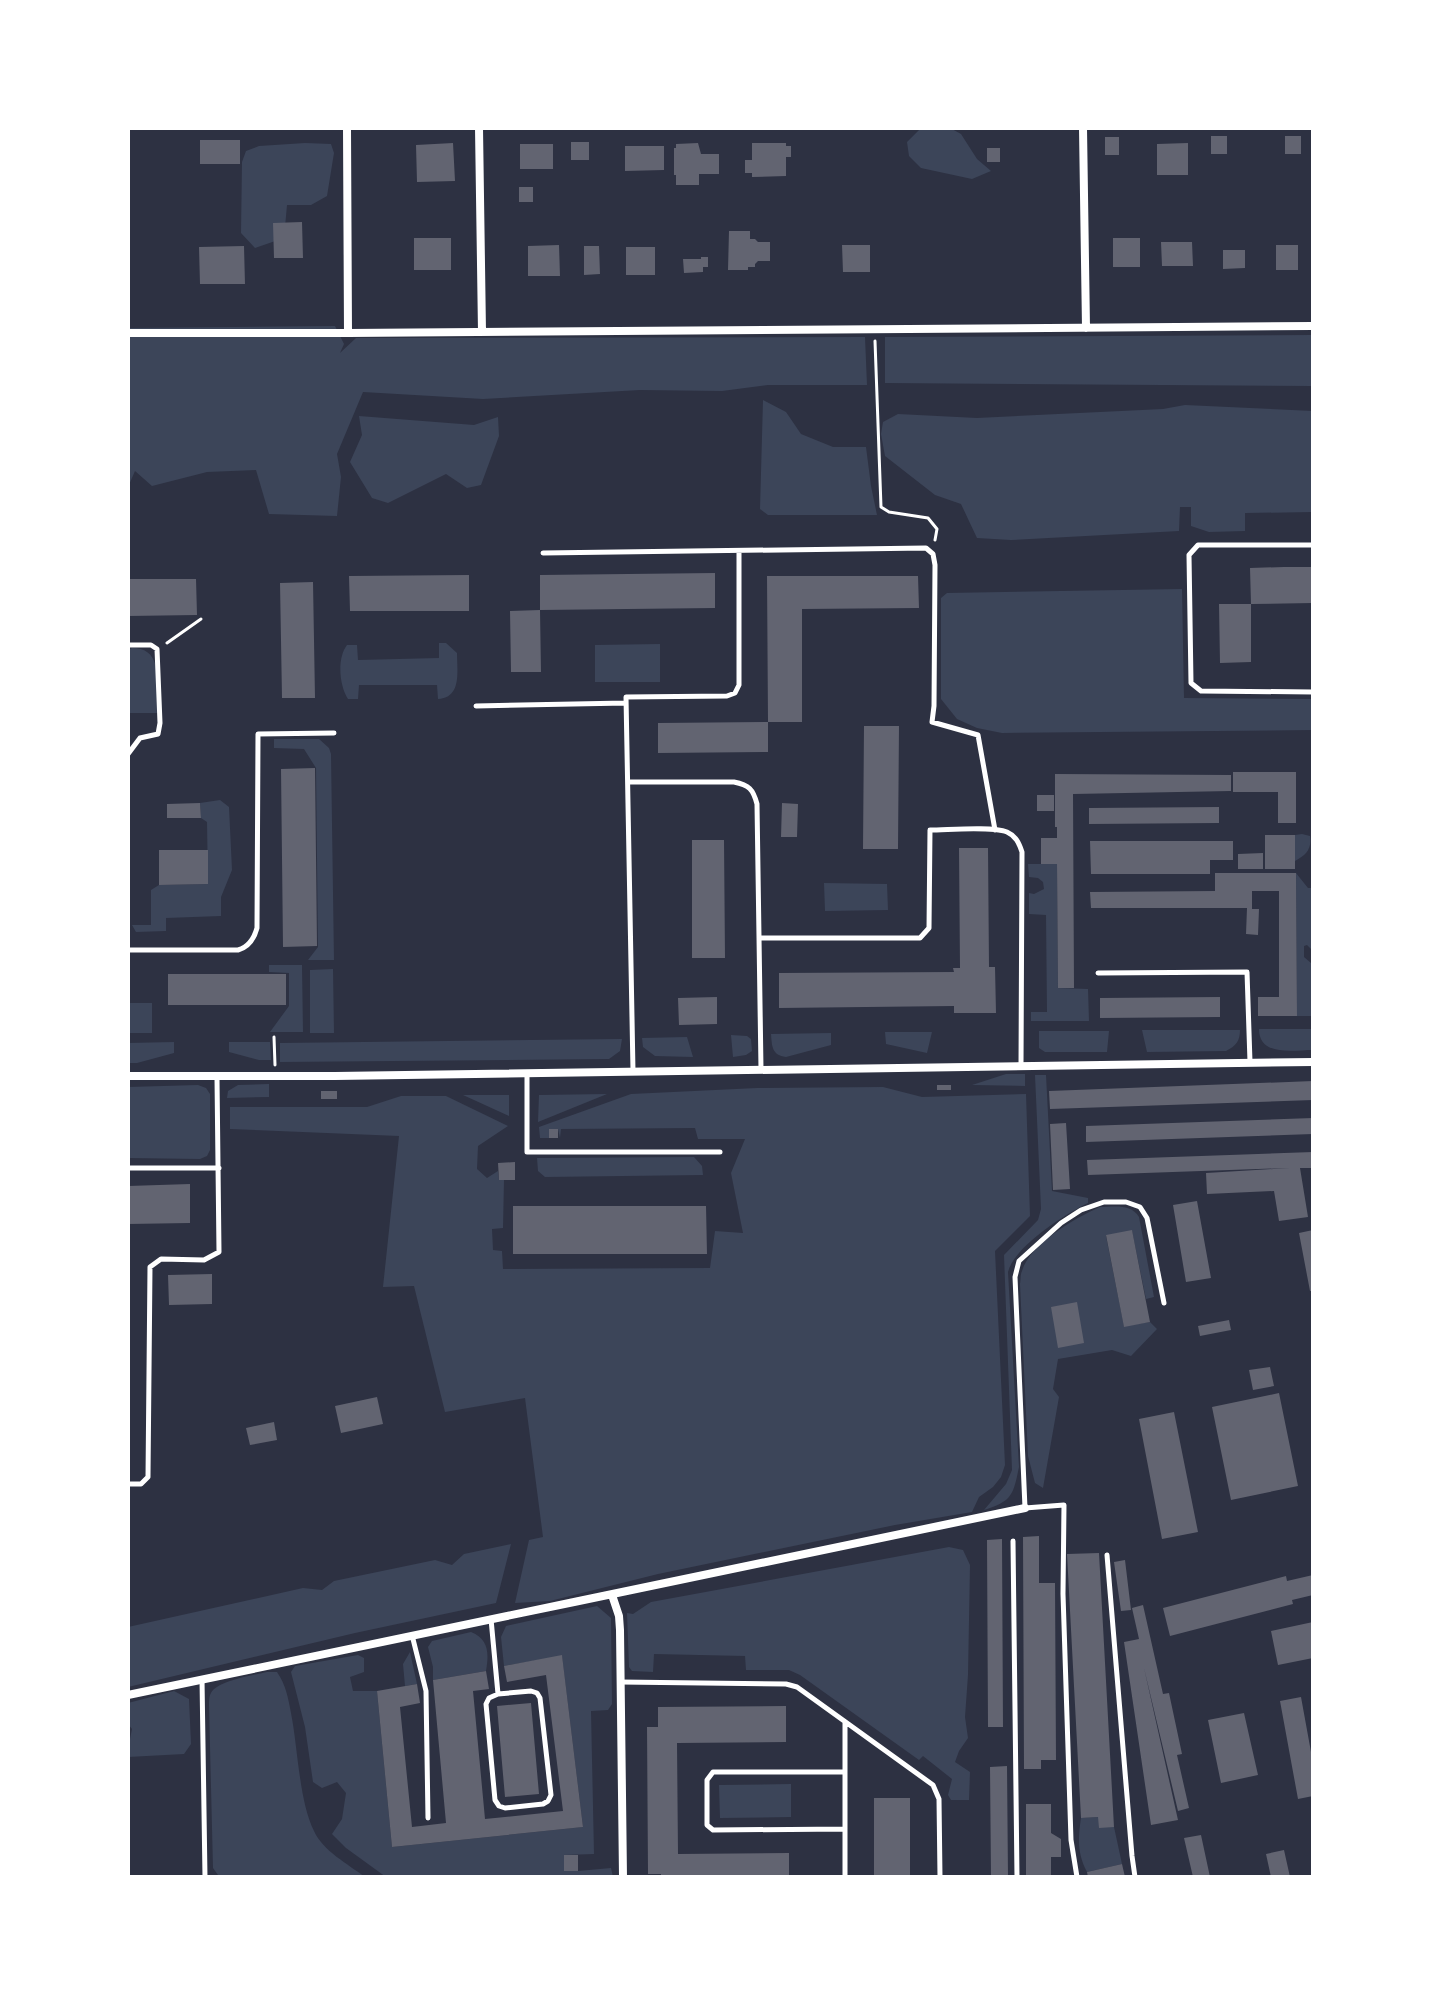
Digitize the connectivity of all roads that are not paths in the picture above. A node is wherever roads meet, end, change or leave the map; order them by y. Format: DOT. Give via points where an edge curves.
graph roads {
  1 [pos="347,128"];
  2 [pos="479,128"];
  3 [pos="1083,128"];
  4 [pos="1313,326"];
  5 [pos="1086,328"];
  6 [pos="482,332"];
  7 [pos="128,333"];
  8 [pos="348,333"];
  9 [pos="1313,545"];
  10 [pos="739,551"];
  11 [pos="543,553"];
  12 [pos="128,645"];
  13 [pos="1313,692"];
  14 [pos="626,703"];
  15 [pos="476,706"];
  16 [pos="334,733"];
  17 [pos="140,738"];
  18 [pos="128,741"];
  19 [pos="128,754"];
  20 [pos="628,782"];
  21 [pos="995,830"];
  22 [pos="759,938"];
  23 [pos="128,950"];
  24 [pos="1098,973"];
  25 [pos="1250,1062"];
  26 [pos="1313,1062"];
  27 [pos="1021,1066"];
  28 [pos="761,1070"];
  29 [pos="633,1072"];
  30 [pos="527,1073"];
  31 [pos="128,1076"];
  32 [pos="217,1078"];
  33 [pos="720,1152"];
  34 [pos="128,1168"];
  35 [pos="219,1168"];
  36 [pos="1164,1303"];
  37 [pos="128,1484"];
  38 [pos="1025,1508"];
  39 [pos="1013,1541"];
  40 [pos="1107,1555"];
  41 [pos="612,1595"];
  42 [pos="491,1619"];
  43 [pos="412,1634"];
  44 [pos="202,1679"];
  45 [pos="620,1682"];
  46 [pos="498,1694"];
  47 [pos="128,1695"];
  48 [pos="845,1722"];
  49 [pos="845,1772"];
  50 [pos="428,1818"];
  51 [pos="845,1829"];
  52 [pos="205,1877"];
  53 [pos="623,1877"];
  54 [pos="845,1877"];
  55 [pos="940,1877"];
  56 [pos="1017,1877"];
  57 [pos="1077,1877"];
  58 [pos="1135,1877"];
  1 -- 8 [label="street"];
  2 -- 6 [label="street"];
  3 -- 5 [label="street"];
  4 -- 5 [label="street"];
  5 -- 6 [label="street"];
  6 -- 8 [label="street"];
  7 -- 8 [label="street"];
  9 -- 13 [label="lane" via="1198,545 1189,555 1191,683 1201,691"];
  10 -- 11 [label="lane"];
  10 -- 14 [label="lane" via="735,693 626,697"];
  10 -- 21 [label="lane" via="926,548 933,554 932,722 978,735"];
  12 -- 17 [label="lane" via="157,649 158,734"];
  14 -- 15 [label="lane"];
  14 -- 20 [label="lane"];
  16 -- 23 [label="lane" via="258,734 257,928 246,948"];
  17 -- 18 [label="lane"];
  17 -- 19 [label="lane"];
  20 -- 22 [label="lane" via="734,782 754,792"];
  20 -- 29 [label="lane"];
  21 -- 22 [label="lane" via="930,830 929,928 920,938"];
  21 -- 27 [label="lane" via="1008,832 1022,852"];
  22 -- 28 [label="lane"];
  24 -- 25 [label="lane" via="1247,972"];
  25 -- 26 [label="street"];
  25 -- 27 [label="street"];
  27 -- 28 [label="street"];
  28 -- 29 [label="street"];
  29 -- 30 [label="street"];
  30 -- 32 [label="street"];
  30 -- 33 [label="lane" via="527,1152"];
  31 -- 32 [label="street"];
  32 -- 35 [label="lane"];
  34 -- 35 [label="lane"];
  35 -- 37 [label="lane" via="219,1252 204,1260 161,1259 150,1267 148,1477 141,1484"];
  36 -- 38 [label="lane" via="1147,1218 1140,1207 1126,1202 1081,1210 1019,1261 1015,1277"];
  38 -- 41 [label="street"];
  38 -- 57 [label="lane" via="1064,1505 1071,1840"];
  39 -- 56 [label="lane"];
  40 -- 58 [label="lane"];
  41 -- 42 [label="street"];
  41 -- 45 [label="street" via="619,1616"];
  42 -- 43 [label="street"];
  42 -- 46 [label="lane"];
  43 -- 44 [label="street"];
  43 -- 50 [label="lane" via="426,1691"];
  44 -- 47 [label="street"];
  44 -- 52 [label="lane"];
  45 -- 48 [label="lane" via="786,1684"];
  45 -- 53 [label="street"];
  46 -- 46 [label="lane" via="486,1704 495,1800 505,1808 543,1804 551,1795 540,1698 531,1691"];
  48 -- 49 [label="lane"];
  48 -- 55 [label="lane" via="933,1785 939,1799"];
  49 -- 51 [label="lane"];
  49 -- 51 [label="lane" via="713,1772 707,1780 707,1825 713,1830"];
  51 -- 54 [label="lane"];
}
